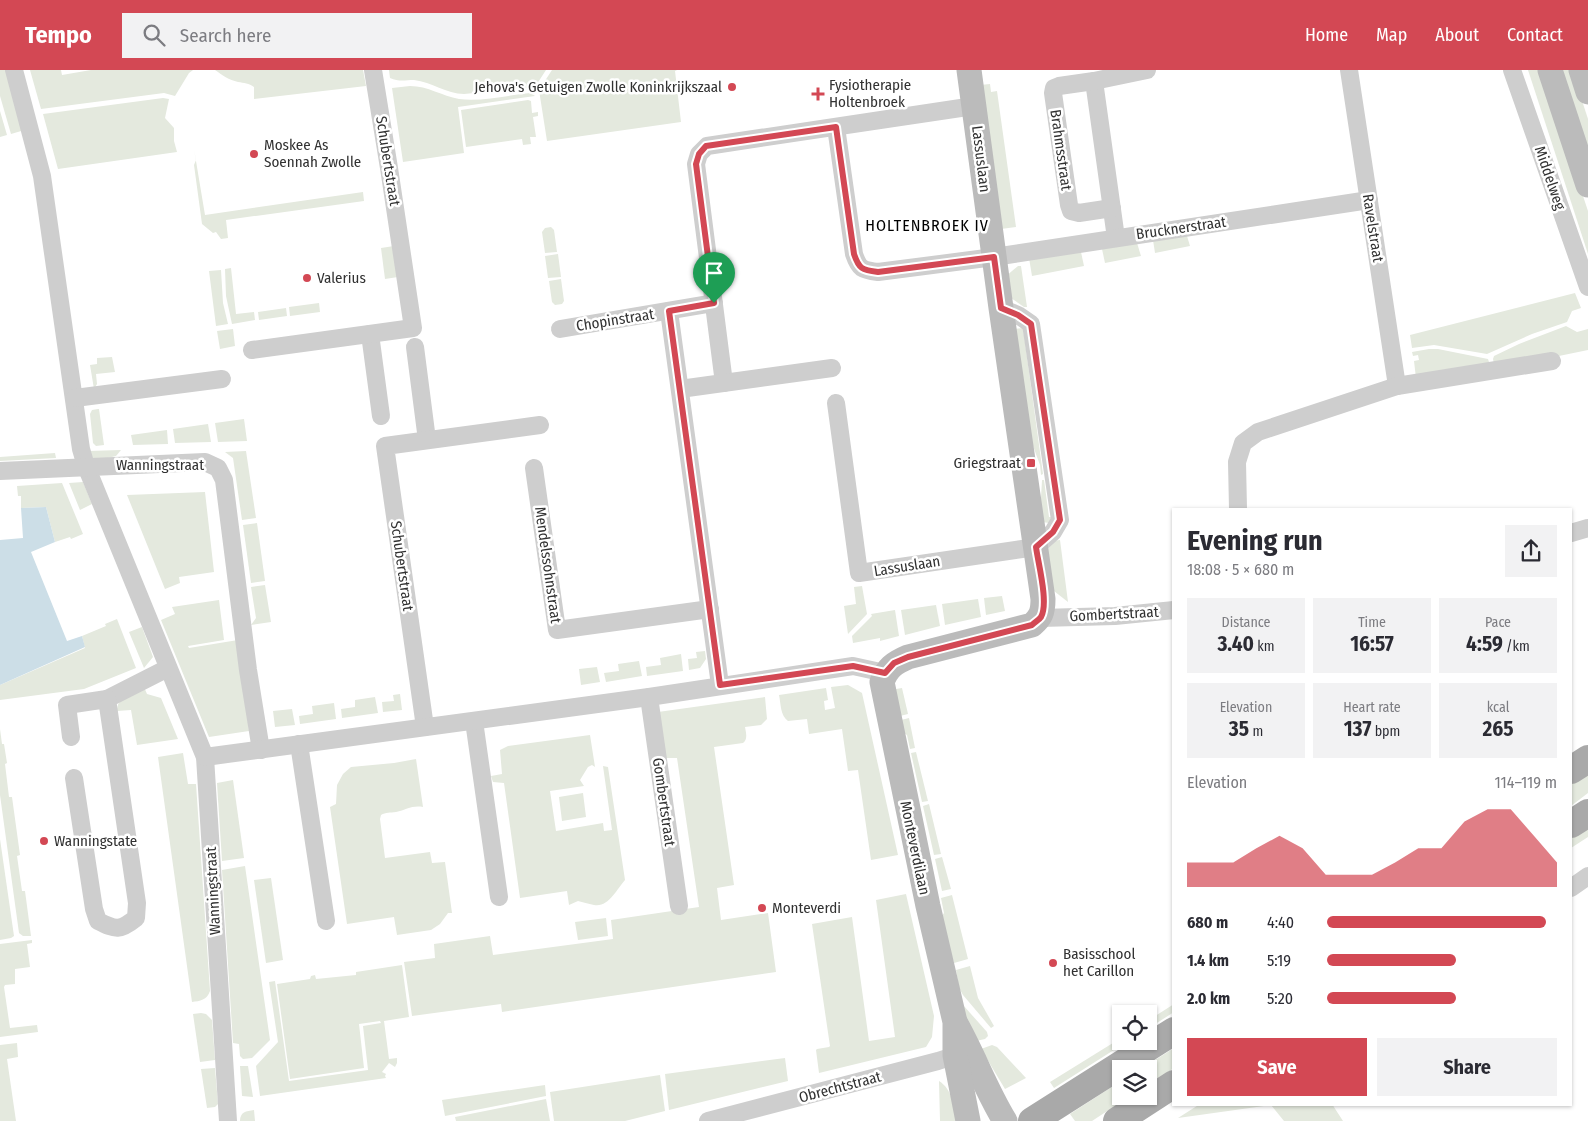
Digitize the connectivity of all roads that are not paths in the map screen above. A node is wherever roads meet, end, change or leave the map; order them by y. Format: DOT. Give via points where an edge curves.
graph roads {
  1 [pos="14,70"];
  2 [pos="373,70"];
  3 [pos="968,70"];
  4 [pos="1147,70"];
  5 [pos="1349,70"];
  6 [pos="1512,70"];
  7 [pos="1550,70"];
  8 [pos="1581,70"];
  9 [pos="1094,81"];
  10 [pos="1588,92"];
  11 [pos="974,106"];
  12 [pos="836,127"];
  13 [pos="1588,185"];
  14 [pos="1369,200"];
  15 [pos="1112,208"];
  16 [pos="1116,238"];
  17 [pos="994,257"];
  18 [pos="1588,287"];
  19 [pos="714,303"];
  20 [pos="669,311"];
  21 [pos="560,329"];
  22 [pos="370,334"];
  23 [pos="415,347"];
  24 [pos="252,350"];
  25 [pos="1552,361"];
  26 [pos="832,368"];
  27 [pos="222,378"];
  28 [pos="724,383"];
  29 [pos="1397,386"];
  30 [pos="680,389"];
  31 [pos="74,398"];
  32 [pos="836,403"];
  33 [pos="381,416"];
  34 [pos="540,424"];
  35 [pos="427,440"];
  36 [pos="86,466"];
  37 [pos="534,468"];
  38 [pos="0,471"];
  39 [pos="1238,508"];
  40 [pos="1588,528"];
  41 [pos="1572,533"];
  42 [pos="1036,547"];
  43 [pos="710,609"];
  44 [pos="1172,610"];
  45 [pos="1040,618"];
  46 [pos="168,668"];
  47 [pos="885,673"];
  48 [pos="720,685"];
  49 [pos="648,697"];
  50 [pos="106,699"];
  51 [pos="474,721"];
  52 [pos="425,727"];
  53 [pos="71,737"];
  54 [pos="299,744"];
  55 [pos="261,750"];
  56 [pos="205,757"];
  57 [pos="1588,759"];
  58 [pos="1572,769"];
  59 [pos="74,778"];
  60 [pos="1588,813"];
  61 [pos="1572,823"];
  62 [pos="1588,876"];
  63 [pos="1572,887"];
  64 [pos="499,897"];
  65 [pos="679,906"];
  66 [pos="326,921"];
  67 [pos="1172,1032"];
  68 [pos="963,1053"];
  69 [pos="1172,1085"];
  70 [pos="228,1121"];
  71 [pos="708,1121"];
  72 [pos="968,1121"];
  73 [pos="1005,1121"];
  74 [pos="1032,1121"];
  75 [pos="1118,1121"];
  1 -- 31 [label="street, Wanningstraat" via="42,176"];
  2 -- 22 [label="street, Schubertstraat" via="412,328"];
  3 -- 11 [label="street, Lassuslaan"];
  4 -- 9 [label="street, Brahmsstraat"];
  5 -- 14 [label="street, Ravelstraat"];
  6 -- 18 [label="street, Middelweg"];
  7 -- 13 [label="street"];
  8 -- 10 [label="street"];
  9 -- 15 [label="street"];
  9 -- 15 [label="street, Brahmsstraat" via="1059,86 1052,92 1071,211 1078,213"];
  11 -- 12 [label="street"];
  11 -- 17 [label="street, Lassuslaan"];
  12 -- 17 [label="street" via="858,265 866,271 878,272"];
  12 -- 19 [label="street" via="706,146 699,154 696,164"];
  14 -- 16 [label="street, Brucknerstraat"];
  14 -- 29 [label="street, Ravelstraat"];
  15 -- 16 [label="street"];
  16 -- 17 [label="street, Brucknerstraat"];
  17 -- 42 [label="street, Lassuslaan"];
  19 -- 20 [label="street, Chopinstraat"];
  19 -- 28 [label="street"];
  20 -- 21 [label="street, Chopinstraat"];
  20 -- 30 [label="street, Chopinstraat"];
  22 -- 24 [label="street, Schubertstraat"];
  22 -- 33 [label="street"];
  23 -- 35 [label="street"];
  25 -- 29 [label="street"];
  26 -- 28 [label="street"];
  27 -- 31 [label="street"];
  28 -- 30 [label="street"];
  29 -- 39 [label="street" via="1258,432 1242,443 1237,462"];
  30 -- 43 [label="street, Chopinstraat"];
  31 -- 36 [label="street, Wanningstraat"];
  32 -- 42 [label="street, Lassuslaan" via="859,573"];
  34 -- 35 [label="street, Schubertstraat"];
  35 -- 52 [label="street, Schubertstraat" via="385,446"];
  36 -- 38 [label="street"];
  36 -- 46 [label="street, Wanningstraat"];
  36 -- 55 [label="street, Wanningstraat" via="205,462 218,468 224,480"];
  37 -- 43 [label="street, Mendelssohnstraat" via="557,630"];
  40 -- 41 [label="street"];
  42 -- 45 [label="street, Lassuslaan" via="1044,600"];
  43 -- 48 [label="street, Chopinstraat"];
  44 -- 45 [label="street, Gombertstraat"];
  45 -- 47 [label="street, Gombertstraat" via="1020,629 908,657 894,663"];
  46 -- 50 [label="street"];
  46 -- 56 [label="street, Wanningstraat"];
  47 -- 48 [label="street" via="853,666"];
  47 -- 68 [label="street, Monteverdilaan" via="883,692"];
  48 -- 49 [label="street"];
  49 -- 51 [label="street"];
  49 -- 65 [label="street, Gombertstraat"];
  50 -- 53 [label="street" via="67,705"];
  50 -- 59 [label="street" via="138,903 136,918 125,927 113,929 98,921"];
  51 -- 52 [label="street"];
  51 -- 64 [label="street"];
  52 -- 54 [label="street"];
  54 -- 55 [label="street"];
  54 -- 66 [label="street"];
  55 -- 56 [label="street"];
  56 -- 70 [label="street, Wanningstraat"];
  57 -- 58 [label="main road"];
  60 -- 61 [label="main road"];
  62 -- 63 [label="street"];
  67 -- 74 [label="main road"];
  68 -- 71 [label="street, Obrechtstraat"];
  68 -- 72 [label="street, Monteverdilaan"];
  68 -- 73 [label="street, Monteverdilaan"];
  69 -- 75 [label="main road"];
}
